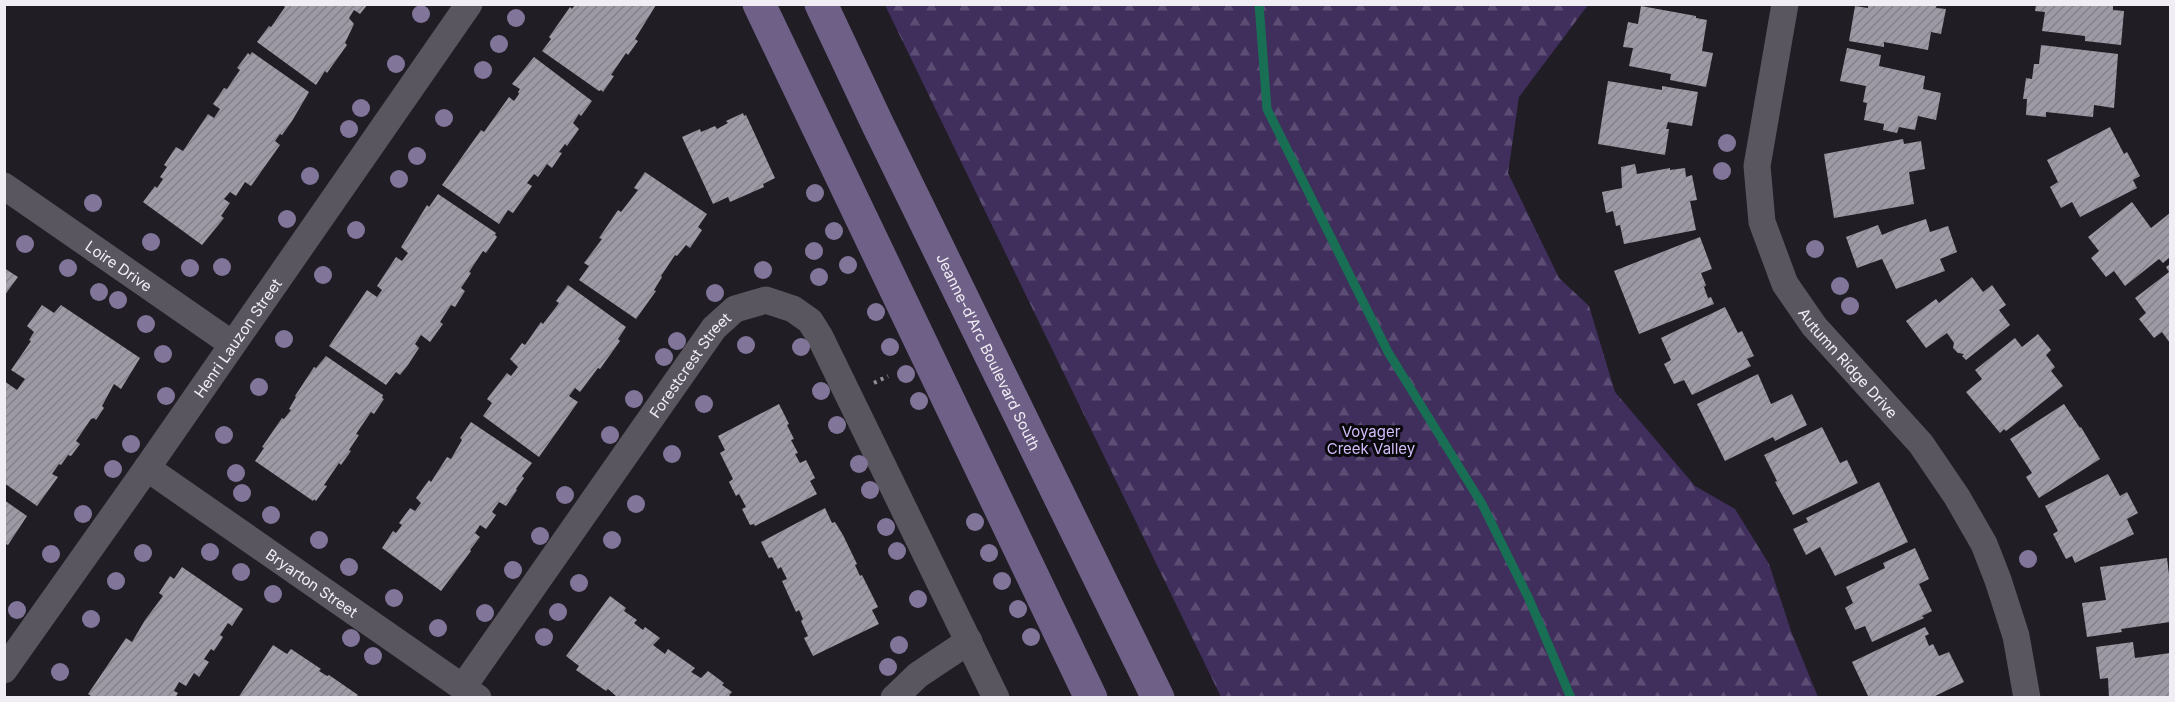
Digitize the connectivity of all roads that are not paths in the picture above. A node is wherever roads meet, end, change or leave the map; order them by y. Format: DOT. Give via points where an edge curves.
graph roads {
  1 [pos="469,4"];
  2 [pos="759,4"];
  3 [pos="821,4"];
  4 [pos="1785,4"];
  5 [pos="4,186"];
  6 [pos="232,344"];
  7 [pos="147,468"];
  8 [pos="969,641"];
  9 [pos="4,670"];
  10 [pos="470,692"];
  11 [pos="894,698"];
  12 [pos="996,698"];
  13 [pos="1091,698"];
  14 [pos="1158,698"];
  15 [pos="2027,698"];
  1 -- 6 [label="street, Henri Lauzon Street"];
  2 -- 13 [label="main road"];
  3 -- 14 [label="main road, Jeanne-d'Arc Boulevard South"];
  4 -- 15 [label="street, Autumn Ridge Drive" via="1757,166 1762,222 1785,284 1814,326 1921,444 1984,544 2016,636"];
  5 -- 6 [label="street, Loire Drive"];
  6 -- 7 [label="street, Henri Lauzon Street"];
  7 -- 9 [label="street, Henri Lauzon Street"];
  7 -- 10 [label="street, Bryarton Street"];
  8 -- 10 [label="street, Forestcrest Street" via="820,337 810,321 794,309 766,300 735,309 714,328"];
  8 -- 11 [label="street" via="918,675"];
  8 -- 12 [label="street, Forestcrest Street"];
}
